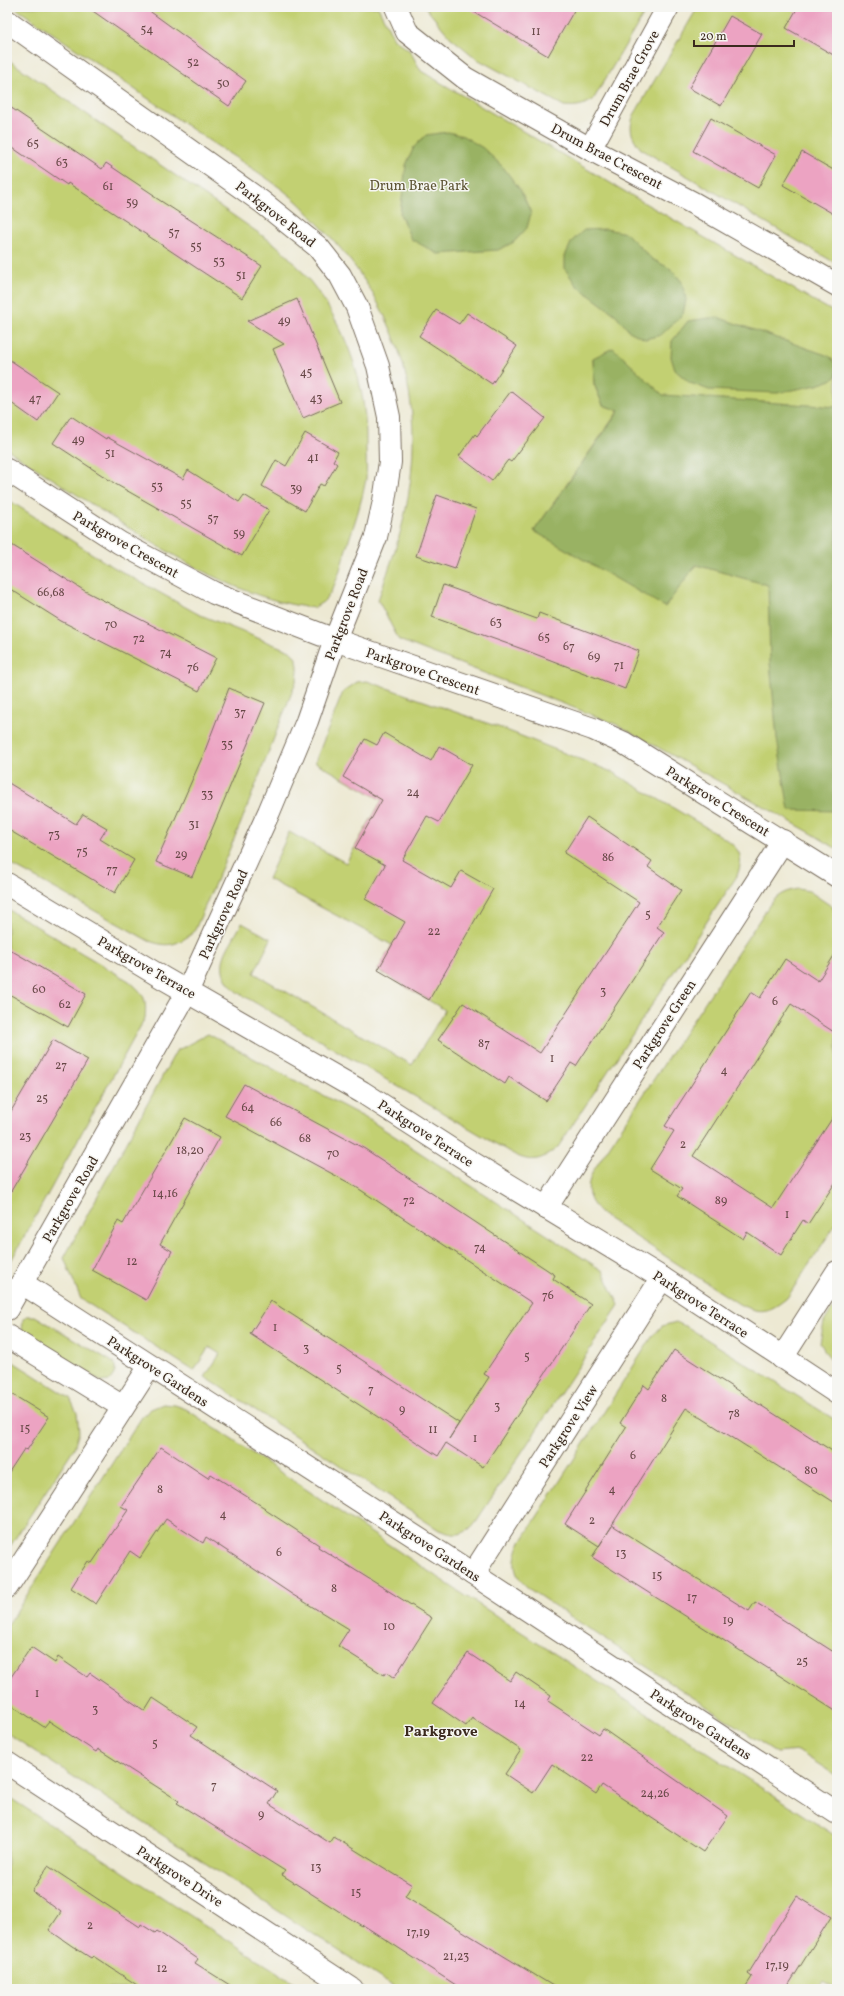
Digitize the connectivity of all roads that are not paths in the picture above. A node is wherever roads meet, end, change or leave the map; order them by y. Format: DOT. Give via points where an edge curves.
graph roads {
  1 [pos="396,7"];
  2 [pos="668,7"];
  3 [pos="7,22"];
  4 [pos="590,149"];
  5 [pos="837,285"];
  6 [pos="7,470"];
  7 [pos="335,640"];
  8 [pos="783,841"];
  9 [pos="837,876"];
  10 [pos="7,884"];
  11 [pos="187,992"];
  12 [pos="546,1208"];
  13 [pos="837,1272"];
  14 [pos="662,1278"];
  15 [pos="22,1283"];
  16 [pos="7,1309"];
  17 [pos="7,1336"];
  18 [pos="782,1358"];
  19 [pos="150,1366"];
  20 [pos="837,1393"];
  21 [pos="124,1407"];
  22 [pos="473,1574"];
  23 [pos="7,1587"];
  24 [pos="7,1764"];
  25 [pos="837,1813"];
  26 [pos="352,1989"];
  1 -- 4 [label="street, Drum Brae Crescent" via="407,32 465,78"];
  2 -- 4 [label="street, Drum Brae Grove"];
  3 -- 7 [label="street, Parkgrove Road" via="262,202 318,247 340,275 357,307 378,366 389,417 390,462 376,537"];
  4 -- 5 [label="street, Drum Brae Crescent" via="695,204"];
  6 -- 7 [label="street, Parkgrove Crescent" via="120,543 163,567 214,593"];
  7 -- 8 [label="street, Parkgrove Crescent" via="593,729 624,743"];
  7 -- 11 [label="street, Parkgrove Road" via="307,721 272,806"];
  8 -- 9 [label="street, Parkgrove Crescent"];
  8 -- 12 [label="street, Parkgrove Green"];
  10 -- 11 [label="street, Parkgrove Terrace"];
  11 -- 12 [label="street, Parkgrove Terrace" via="362,1092"];
  11 -- 15 [label="street, Parkgrove Road"];
  12 -- 14 [label="street, Parkgrove Terrace"];
  13 -- 18 [label="street"];
  14 -- 18 [label="street, Parkgrove Terrace"];
  14 -- 22 [label="street, Parkgrove View"];
  15 -- 16 [label="street, Parkgrove Road"];
  15 -- 19 [label="street, Parkgrove Gardens"];
  17 -- 21 [label="street"];
  18 -- 20 [label="street, Parkgrove Terrace"];
  19 -- 21 [label="street"];
  19 -- 22 [label="street, Parkgrove Gardens"];
  21 -- 23 [label="street"];
  22 -- 25 [label="street, Parkgrove Gardens"];
  24 -- 26 [label="street, Parkgrove Drive"];
}
